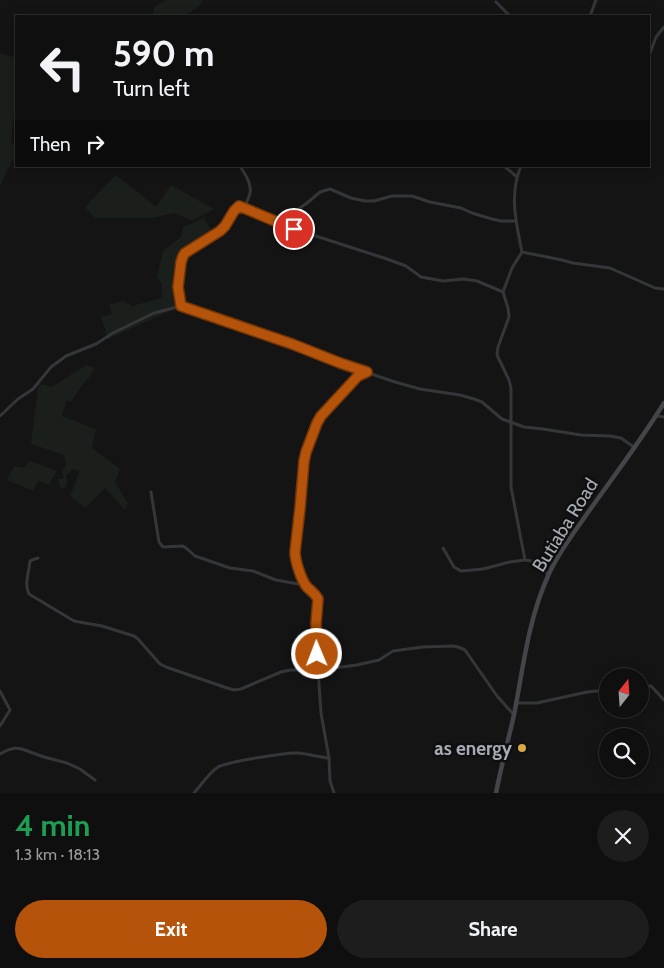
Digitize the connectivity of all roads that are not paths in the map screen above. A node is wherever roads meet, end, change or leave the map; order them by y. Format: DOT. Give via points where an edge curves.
graph roads {
  1 [pos="596,0"];
  2 [pos="496,2"];
  3 [pos="509,15"];
  4 [pos="590,15"];
  5 [pos="664,27"];
  6 [pos="650,53"];
  7 [pos="240,167"];
  8 [pos="505,167"];
  9 [pos="521,167"];
  10 [pos="517,177"];
  11 [pos="244,208"];
  12 [pos="516,221"];
  13 [pos="294,229"];
  14 [pos="522,252"];
  15 [pos="664,289"];
  16 [pos="503,292"];
  17 [pos="181,306"];
  18 [pos="367,372"];
  19 [pos="664,404"];
  20 [pos="0,416"];
  21 [pos="657,416"];
  22 [pos="664,416"];
  23 [pos="512,423"];
  24 [pos="635,448"];
  25 [pos="151,492"];
  26 [pos="443,548"];
  27 [pos="38,558"];
  28 [pos="525,560"];
  29 [pos="548,575"];
  30 [pos="305,585"];
  31 [pos="318,670"];
  32 [pos="649,686"];
  33 [pos="0,691"];
  34 [pos="599,691"];
  35 [pos="664,700"];
  36 [pos="516,703"];
  37 [pos="514,715"];
  38 [pos="0,726"];
  39 [pos="0,754"];
  40 [pos="329,758"];
  41 [pos="95,780"];
  42 [pos="194,793"];
  43 [pos="334,793"];
  44 [pos="496,793"];
  1 -- 4 [label="street"];
  2 -- 3 [label="street"];
  5 -- 6 [label="street"];
  7 -- 11 [label="street" via="250,186"];
  8 -- 10 [label="street"];
  9 -- 10 [label="street"];
  10 -- 12 [label="street" via="514,193"];
  11 -- 13 [label="street"];
  11 -- 17 [label="street" via="239,206 220,231 183,256 178,287"];
  12 -- 13 [label="street" via="492,219 412,196 366,201 330,189 320,192 300,208"];
  12 -- 14 [label="street"];
  13 -- 16 [label="street" via="400,263 422,277 477,281"];
  14 -- 15 [label="street" via="610,268"];
  14 -- 16 [label="street"];
  16 -- 23 [label="street" via="509,317 497,355 509,380"];
  17 -- 18 [label="street"];
  17 -- 20 [label="street" via="154,313 66,356"];
  18 -- 23 [label="street" via="420,389 474,399 502,420"];
  18 -- 30 [label="street" via="358,376 321,416 306,452 295,552"];
  19 -- 21 [label="main road, Butiaba Road"];
  21 -- 22 [label="street"];
  21 -- 24 [label="main road, Butiaba Road"];
  23 -- 24 [label="street" via="528,428 621,438"];
  23 -- 28 [label="street" via="511,487"];
  24 -- 29 [label="main road, Butiaba Road" via="600,494"];
  25 -- 30 [label="street" via="159,542 163,547 184,546 195,556 230,568"];
  26 -- 28 [label="street" via="454,567 461,571"];
  27 -- 31 [label="street" via="30,561 29,594 74,621 134,636 160,664 172,670 234,690 286,671"];
  28 -- 29 [label="street" via="533,561"];
  29 -- 36 [label="main road, Butiaba Road" via="532,625"];
  30 -- 31 [label="street" via="318,599"];
  31 -- 37 [label="street" via="357,666 393,651 458,647 465,650"];
  31 -- 40 [label="street"];
  32 -- 35 [label="street"];
  33 -- 38 [label="street" via="10,710"];
  34 -- 36 [label="street" via="537,703"];
  36 -- 37 [label="main road, Butiaba Road"];
  37 -- 44 [label="main road, Butiaba Road"];
  39 -- 41 [label="street" via="15,748 22,749 67,763"];
  40 -- 42 [label="street" via="289,753 239,761 215,769"];
  40 -- 43 [label="street"];
}
